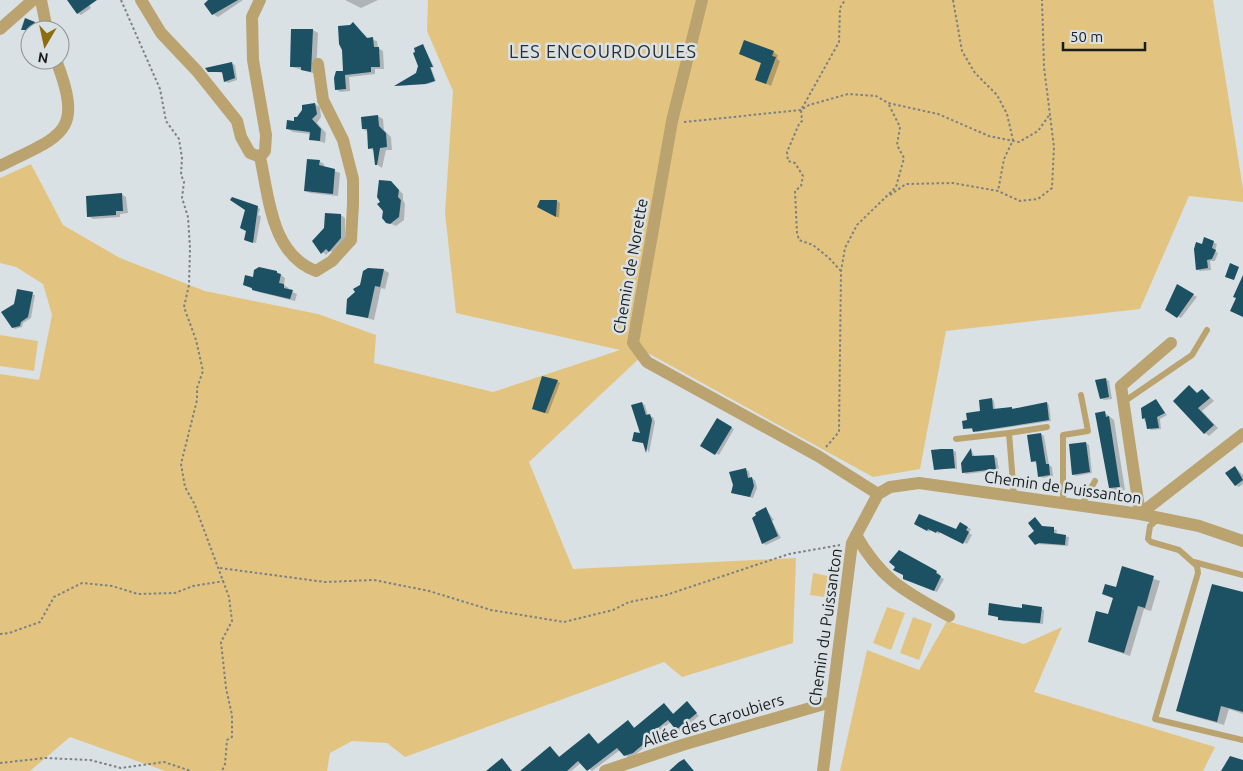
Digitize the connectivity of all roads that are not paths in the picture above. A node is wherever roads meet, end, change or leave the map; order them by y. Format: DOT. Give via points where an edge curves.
graph roads {
  1 [pos="33,0"];
  2 [pos="41,0"];
  3 [pos="141,0"];
  4 [pos="260,0"];
  5 [pos="702,0"];
  6 [pos="45,20"];
  7 [pos="0,29"];
  8 [pos="318,64"];
  9 [pos="59,70"];
  10 [pos="260,157"];
  11 [pos="0,166"];
  12 [pos="1208,330"];
  13 [pos="1172,343"];
  14 [pos="1081,395"];
  15 [pos="1125,401"];
  16 [pos="1047,427"];
  17 [pos="1010,433"];
  18 [pos="1243,434"];
  19 [pos="956,439"];
  20 [pos="1095,480"];
  21 [pos="878,494"];
  22 [pos="1014,496"];
  23 [pos="1063,504"];
  24 [pos="1082,506"];
  25 [pos="1140,514"];
  26 [pos="1159,518"];
  27 [pos="854,539"];
  28 [pos="1243,540"];
  29 [pos="1191,562"];
  30 [pos="1243,575"];
  31 [pos="949,616"];
  32 [pos="831,702"];
  33 [pos="1243,740"];
  34 [pos="605,771"];
  35 [pos="823,771"];
  1 -- 7 [label="street"];
  2 -- 6 [label="street"];
  3 -- 10 [label="street" via="161,33 237,121 250,152"];
  4 -- 10 [label="street" via="252,17 253,60 266,135 265,151"];
  5 -- 21 [label="street, Chemin de Norette" via="672,121 632,343 647,362 818,456"];
  8 -- 10 [label="street" via="323,100 343,140 353,179 354,204 351,240 332,261 316,271 303,266 285,246 274,221"];
  9 -- 11 [label="street" via="70,102 66,124 53,139"];
  12 -- 15 [label="lane" via="1192,355"];
  13 -- 15 [label="street" via="1121,386"];
  14 -- 23 [label="lane" via="1088,431 1063,435"];
  15 -- 25 [label="street"];
  16 -- 17 [label="lane"];
  17 -- 19 [label="lane"];
  17 -- 22 [label="lane"];
  18 -- 25 [label="street"];
  20 -- 24 [label="lane"];
  21 -- 22 [label="street, Chemin de Puissanton" via="890,487 919,483"];
  21 -- 27 [label="street, Chemin du Puissanton"];
  22 -- 23 [label="street, Chemin de Puissanton"];
  23 -- 24 [label="street, Chemin de Puissanton"];
  24 -- 25 [label="street, Chemin de Puissanton"];
  25 -- 26 [label="street, Chemin de Puissanton"];
  26 -- 28 [label="street, Chemin de Puissanton"];
  26 -- 29 [label="lane" via="1150,526 1148,539 1179,550"];
  27 -- 31 [label="street" via="893,583"];
  27 -- 32 [label="street, Chemin du Puissanton"];
  29 -- 30 [label="lane"];
  29 -- 33 [label="lane" via="1197,566 1196,582 1155,719"];
  32 -- 34 [label="street, Allée des Caroubiers"];
  32 -- 35 [label="street, Chemin du Puissanton"];
}
